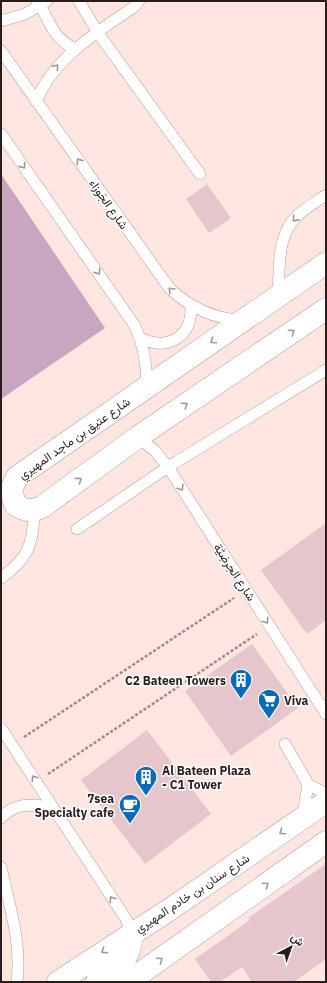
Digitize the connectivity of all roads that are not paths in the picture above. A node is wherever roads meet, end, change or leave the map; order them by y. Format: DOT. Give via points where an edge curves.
graph roads {
  1 [pos="79,1"];
  2 [pos="139,1"];
  3 [pos="42,2"];
  4 [pos="1,21"];
  5 [pos="98,33"];
  6 [pos="75,49"];
  7 [pos="1,50"];
  8 [pos="36,101"];
  9 [pos="1,134"];
  10 [pos="200,174"];
  11 [pos="326,195"];
  12 [pos="326,263"];
  13 [pos="278,296"];
  14 [pos="191,306"];
  15 [pos="326,309"];
  16 [pos="243,320"];
  17 [pos="140,338"];
  18 [pos="326,370"];
  19 [pos="146,388"];
  20 [pos="138,437"];
  21 [pos="168,467"];
  22 [pos="35,510"];
  23 [pos="77,529"];
  24 [pos="1,578"];
  25 [pos="326,714"];
  26 [pos="1,728"];
  27 [pos="285,744"];
  28 [pos="308,784"];
  29 [pos="326,794"];
  30 [pos="326,802"];
  31 [pos="53,807"];
  32 [pos="1,818"];
  33 [pos="302,819"];
  34 [pos="326,842"];
  35 [pos="1,867"];
  36 [pos="131,933"];
  37 [pos="18,982"];
  38 [pos="58,982"];
  39 [pos="97,982"];
  40 [pos="128,982"];
  1 -- 5 [label="lane"];
  2 -- 5 [label="lane"];
  3 -- 4 [label="lane" via="25,14"];
  3 -- 6 [label="lane" via="53,31"];
  5 -- 6 [label="lane"];
  5 -- 10 [label="lane"];
  8 -- 6 [label="lane, one-way" via="50,74"];
  7 -- 8 [label="lane, شارع الجَوزاء"];
  14 -- 8 [label="lane, شارع الجَوزاء, one-way" via="175,294 162,279"];
  9 -- 17 [label="lane, one-way" via="129,315"];
  11 -- 13 [label="lane, one-way" via="296,217 286,232 281,248"];
  12 -- 13 [label="street, شارع عتيق بن ماجد المهيري"];
  13 -- 16 [label="street, شارع عتيق بن ماجد المهيري"];
  14 -- 16 [label="lane, شارع الجَوزاء" via="217,317"];
  14 -- 17 [label="lane" via="192,316 189,325 176,339 158,344"];
  20 -- 15 [label="street, one-way"];
  16 -- 19 [label="street, شارع عتيق بن ماجد المهيري, one-way"];
  17 -- 19 [label="lane" via="146,363"];
  18 -- 21 [label="lane"];
  19 -- 22 [label="street, شارع عتيق بن ماجد المهيري" via="17,477 10,490 15,504 21,508"];
  20 -- 21 [label="lane, شارع الحِرضِيَّة"];
  22 -- 20 [label="street, one-way"];
  21 -- 23 [label="lane"];
  21 -- 25 [label="lane, شارع الحِرضِيَّة, one-way"];
  22 -- 24 [label="lane" via="32,538 26,555 16,567"];
  31 -- 26 [label="lane, one-way"];
  27 -- 28 [label="lane"];
  28 -- 29 [label="lane"];
  28 -- 33 [label="lane" via="308,796"];
  30 -- 33 [label="street, شارع سنان بن خادم المهيري"];
  31 -- 32 [label="lane" via="19,806"];
  36 -- 31 [label="lane, one-way" via="126,919"];
  33 -- 36 [label="street, شارع سنان بن خادم المهيري, one-way"];
  40 -- 34 [label="street, one-way"];
  35 -- 37 [label="lane" via="19,954"];
  36 -- 38 [label="street, شارع سنان بن خادم المهيري, one-way"];
  36 -- 39 [label="street" via="132,941 127,957 117,969"];
}
